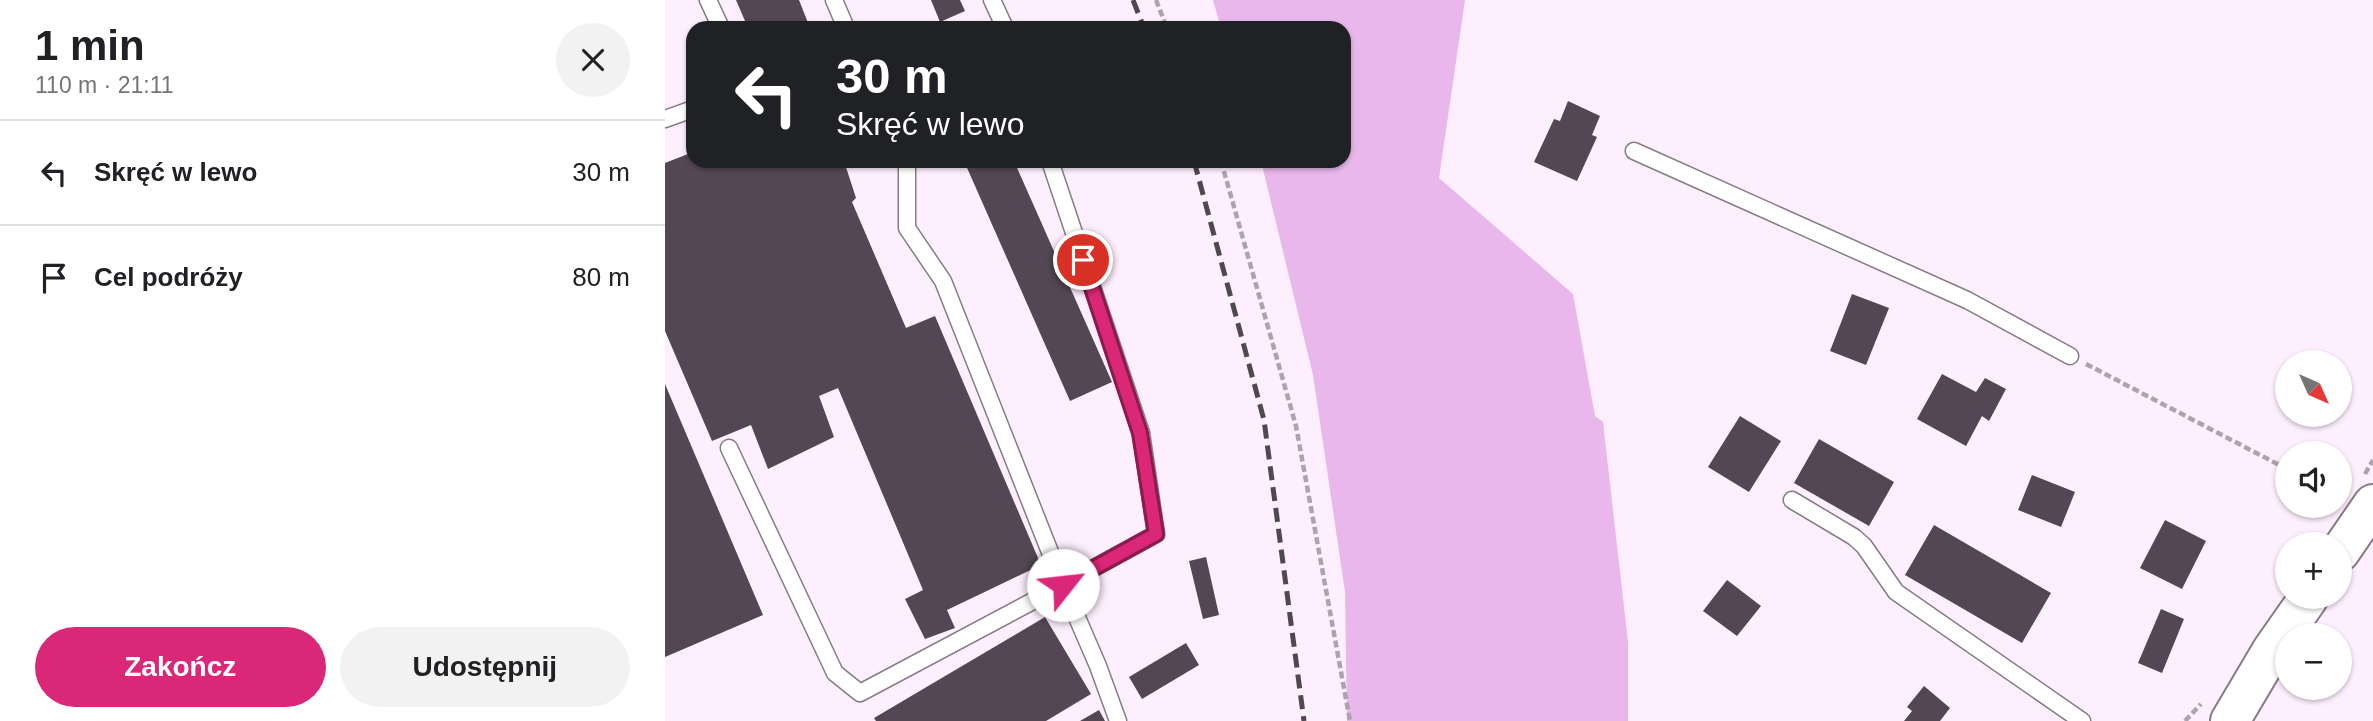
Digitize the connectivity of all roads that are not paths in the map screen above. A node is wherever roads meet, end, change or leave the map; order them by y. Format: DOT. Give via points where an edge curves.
graph roads {
  1 [pos="708,0"];
  2 [pos="834,0"];
  3 [pos="992,0"];
  4 [pos="718,21"];
  5 [pos="843,21"];
  6 [pos="1002,21"];
  7 [pos="686,112"];
  8 [pos="665,119"];
  9 [pos="1635,151"];
  10 [pos="907,168"];
  11 [pos="1052,168"];
  12 [pos="2070,356"];
  13 [pos="729,449"];
  14 [pos="1792,500"];
  15 [pos="2373,504"];
  16 [pos="2352,535"];
  17 [pos="1063,585"];
  18 [pos="2301,609"];
  19 [pos="1118,721"];
  20 [pos="2083,721"];
  21 [pos="2229,721"];
  1 -- 4 [label="lane"];
  2 -- 5 [label="lane"];
  3 -- 6 [label="lane"];
  7 -- 8 [label="lane"];
  9 -- 12 [label="lane" via="1967,300"];
  10 -- 17 [label="lane" via="907,228 943,281"];
  11 -- 17 [label="lane" via="1140,433 1156,534"];
  13 -- 17 [label="lane" via="835,673 860,693"];
  14 -- 20 [label="lane" via="1854,537 1896,592"];
  15 -- 16 [label="street"];
  17 -- 19 [label="lane"];
  18 -- 21 [label="street"];
}
